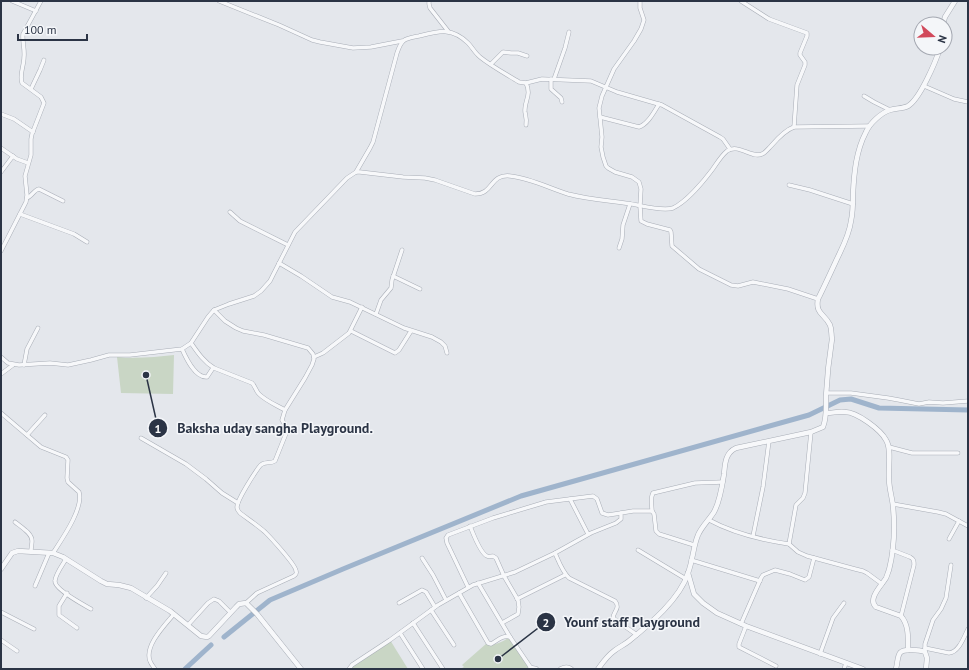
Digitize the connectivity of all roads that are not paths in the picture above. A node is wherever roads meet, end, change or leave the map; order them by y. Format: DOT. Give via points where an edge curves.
graph roads {
  1 [pos="12,1"];
  2 [pos="41,1"];
  3 [pos="219,1"];
  4 [pos="429,1"];
  5 [pos="640,1"];
  6 [pos="741,1"];
  7 [pos="954,1"];
  8 [pos="36,11"];
  9 [pos="946,16"];
  10 [pos="448,32"];
  11 [pos="569,32"];
  12 [pos="403,41"];
  13 [pos="528,56"];
  14 [pos="937,56"];
  15 [pos="44,60"];
  16 [pos="491,64"];
  17 [pos="553,79"];
  18 [pos="526,83"];
  19 [pos="924,86"];
  20 [pos="606,87"];
  21 [pos="31,89"];
  22 [pos="864,96"];
  23 [pos="562,102"];
  24 [pos="968,102"];
  25 [pos="659,104"];
  26 [pos="890,110"];
  27 [pos="1,114"];
  28 [pos="600,117"];
  29 [pos="526,125"];
  30 [pos="869,126"];
  31 [pos="794,127"];
  32 [pos="32,132"];
  33 [pos="1,148"];
  34 [pos="730,149"];
  35 [pos="12,156"];
  36 [pos="28,164"];
  37 [pos="1,172"];
  38 [pos="356,172"];
  39 [pos="789,185"];
  40 [pos="27,198"];
  41 [pos="63,201"];
  42 [pos="630,204"];
  43 [pos="853,204"];
  44 [pos="640,206"];
  45 [pos="230,212"];
  46 [pos="20,214"];
  47 [pos="87,242"];
  48 [pos="288,246"];
  49 [pos="619,248"];
  50 [pos="402,250"];
  51 [pos="1,251"];
  52 [pos="279,263"];
  53 [pos="393,276"];
  54 [pos="420,289"];
  55 [pos="818,299"];
  56 [pos="362,307"];
  57 [pos="214,310"];
  58 [pos="376,314"];
  59 [pos="38,328"];
  60 [pos="351,331"];
  61 [pos="411,331"];
  62 [pos="191,343"];
  63 [pos="182,349"];
  64 [pos="447,354"];
  65 [pos="1,357"];
  66 [pos="314,357"];
  67 [pos="13,365"];
  68 [pos="24,365"];
  69 [pos="213,368"];
  70 [pos="1,374"];
  71 [pos="826,394"];
  72 [pos="968,402"];
  73 [pos="285,410"];
  74 [pos="827,411"];
  75 [pos="1,413"];
  76 [pos="45,415"];
  77 [pos="811,432"];
  78 [pos="27,435"];
  79 [pos="141,438"];
  80 [pos="769,441"];
  81 [pos="889,447"];
  82 [pos="958,453"];
  83 [pos="723,482"];
  84 [pos="570,499"];
  85 [pos="238,503"];
  86 [pos="893,504"];
  87 [pos="652,511"];
  88 [pos="621,513"];
  89 [pos="709,520"];
  90 [pos="959,521"];
  91 [pos="15,522"];
  92 [pos="470,526"];
  93 [pos="968,526"];
  94 [pos="588,534"];
  95 [pos="753,536"];
  96 [pos="949,539"];
  97 [pos="789,544"];
  98 [pos="694,545"];
  99 [pos="638,550"];
  100 [pos="892,550"];
  101 [pos="31,551"];
  102 [pos="51,553"];
  103 [pos="555,553"];
  104 [pos="422,558"];
  105 [pos="814,558"];
  106 [pos="66,559"];
  107 [pos="691,560"];
  108 [pos="951,565"];
  109 [pos="1,569"];
  110 [pos="166,573"];
  111 [pos="688,573"];
  112 [pos="565,575"];
  113 [pos="504,576"];
  114 [pos="686,579"];
  115 [pos="760,581"];
  116 [pos="478,583"];
  117 [pos="882,584"];
  118 [pos="35,586"];
  119 [pos="468,587"];
  120 [pos="459,593"];
  121 [pos="67,594"];
  122 [pos="146,598"];
  123 [pos="517,599"];
  124 [pos="446,600"];
  125 [pos="399,603"];
  126 [pos="844,603"];
  127 [pos="248,605"];
  128 [pos="435,607"];
  129 [pos="91,609"];
  130 [pos="431,610"];
  131 [pos="1,612"];
  132 [pos="230,612"];
  133 [pos="174,614"];
  134 [pos="901,616"];
  135 [pos="413,623"];
  136 [pos="502,623"];
  137 [pos="741,624"];
  138 [pos="188,625"];
  139 [pos="746,626"];
  140 [pos="77,628"];
  141 [pos="34,629"];
  142 [pos="968,629"];
  143 [pos="400,633"];
  144 [pos="637,635"];
  145 [pos="510,637"];
  146 [pos="1,640"];
  147 [pos="454,645"];
  148 [pos="908,650"];
  149 [pos="925,650"];
  150 [pos="17,651"];
  151 [pos="820,654"];
  152 [pos="846,663"];
  153 [pos="776,666"];
  154 [pos="155,669"];
  155 [pos="301,669"];
  156 [pos="348,669"];
  157 [pos="423,669"];
  158 [pos="443,669"];
  159 [pos="532,669"];
  160 [pos="561,669"];
  161 [pos="571,669"];
  162 [pos="598,669"];
  163 [pos="844,669"];
  164 [pos="863,669"];
  165 [pos="896,669"];
  166 [pos="926,669"];
  1 -- 8 [label="street"];
  2 -- 8 [label="street"];
  3 -- 12 [label="street" via="326,44 353,48"];
  4 -- 10 [label="street" via="430,8"];
  5 -- 20 [label="street" via="644,20 641,29 614,69"];
  6 -- 31 [label="street" via="769,19 807,33 800,53 805,65 797,85"];
  7 -- 9 [label="street"];
  8 -- 21 [label="street" via="23,37 21,80"];
  10 -- 12 [label="street" via="428,33"];
  10 -- 16 [label="street" via="457,34 480,57"];
  11 -- 17 [label="street"];
  12 -- 38 [label="street" via="397,53 373,142"];
  13 -- 16 [label="street" via="518,52 503,52"];
  14 -- 19 [label="street"];
  15 -- 21 [label="street"];
  16 -- 18 [label="street" via="519,82"];
  17 -- 18 [label="street"];
  17 -- 20 [label="street" via="591,81"];
  17 -- 23 [label="street" via="551,89"];
  18 -- 29 [label="street" via="529,90 525,112"];
  19 -- 24 [label="street"];
  19 -- 26 [label="street" via="910,104"];
  20 -- 25 [label="street"];
  20 -- 28 [label="street" via="600,102"];
  21 -- 32 [label="street" via="44,103"];
  22 -- 26 [label="street"];
  25 -- 28 [label="street" via="642,127"];
  25 -- 34 [label="street" via="720,137"];
  26 -- 30 [label="street"];
  27 -- 32 [label="street" via="14,119"];
  28 -- 44 [label="street" via="601,151 606,166 639,182"];
  30 -- 31 [label="street"];
  30 -- 43 [label="street" via="857,157"];
  31 -- 34 [label="street" via="762,154"];
  32 -- 36 [label="street"];
  33 -- 35 [label="street"];
  34 -- 44 [label="street" via="679,205 665,209"];
  35 -- 36 [label="street"];
  35 -- 37 [label="street"];
  36 -- 40 [label="street" via="25,180"];
  38 -- 42 [label="street" via="431,178 475,194 484,192 499,176 511,176 585,198"];
  38 -- 48 [label="street" via="347,178 295,232"];
  39 -- 43 [label="street"];
  40 -- 41 [label="street" via="39,189"];
  40 -- 46 [label="street"];
  42 -- 44 [label="street"];
  42 -- 49 [label="street"];
  43 -- 55 [label="street" via="845,243"];
  44 -- 55 [label="street" via="641,221 670,230 672,246 699,269 730,285 738,286 753,282 788,289"];
  45 -- 48 [label="street" via="240,221"];
  46 -- 47 [label="street" via="74,234"];
  46 -- 51 [label="street"];
  48 -- 52 [label="street"];
  50 -- 53 [label="street"];
  52 -- 56 [label="street" via="332,297"];
  52 -- 57 [label="street" via="270,281 261,291 254,296"];
  53 -- 54 [label="street"];
  53 -- 58 [label="street" via="391,288 381,300"];
  55 -- 71 [label="street" via="818,309 828,322 832,339"];
  56 -- 58 [label="street"];
  56 -- 60 [label="street"];
  57 -- 62 [label="street"];
  57 -- 66 [label="street" via="236,328 308,348"];
  58 -- 61 [label="street"];
  59 -- 68 [label="street" via="26,349"];
  60 -- 61 [label="street" via="395,353"];
  60 -- 66 [label="street"];
  61 -- 64 [label="street" via="441,342"];
  62 -- 63 [label="street"];
  62 -- 69 [label="street"];
  63 -- 68 [label="street" via="109,355 72,364"];
  63 -- 69 [label="street" via="194,370 202,377 206,378"];
  65 -- 67 [label="street"];
  66 -- 73 [label="street" via="305,378"];
  67 -- 68 [label="street"];
  67 -- 70 [label="street"];
  69 -- 73 [label="street" via="252,383 259,394"];
  71 -- 72 [label="street" via="888,398 919,404"];
  71 -- 74 [label="street"];
  73 -- 85 [label="street" via="282,420 287,431 275,461 261,464"];
  74 -- 77 [label="street" via="822,427"];
  74 -- 81 [label="street" via="851,413 863,419 883,435"];
  75 -- 78 [label="street"];
  76 -- 78 [label="street"];
  77 -- 80 [label="street"];
  77 -- 97 [label="street" via="805,493 796,505"];
  78 -- 102 [label="street" via="41,447 67,458 68,482 80,494 76,513"];
  79 -- 85 [label="street" via="186,464"];
  80 -- 83 [label="street" via="736,448 729,452"];
  80 -- 95 [label="street"];
  81 -- 82 [label="street" via="912,453"];
  81 -- 86 [label="street" via="889,480"];
  83 -- 87 [label="street" via="694,484 656,492 652,495"];
  83 -- 89 [label="street" via="717,505"];
  84 -- 88 [label="street" via="593,496 597,499 602,513"];
  84 -- 92 [label="street" via="546,502"];
  84 -- 94 [label="street"];
  85 -- 127 [label="street" via="240,513 264,532 296,570 294,576 257,593"];
  86 -- 90 [label="street" via="946,514"];
  86 -- 100 [label="street"];
  87 -- 88 [label="street"];
  87 -- 98 [label="street" via="659,534"];
  88 -- 94 [label="street" via="616,523"];
  89 -- 95 [label="street"];
  89 -- 98 [label="street" via="698,534"];
  90 -- 93 [label="street"];
  90 -- 96 [label="street"];
  91 -- 101 [label="street" via="31,537"];
  92 -- 113 [label="street" via="480,549 487,556 495,556"];
  92 -- 119 [label="street" via="446,538"];
  94 -- 103 [label="street"];
  95 -- 97 [label="street"];
  97 -- 105 [label="street" via="798,552"];
  98 -- 107 [label="street"];
  99 -- 114 [label="street"];
  100 -- 117 [label="street" via="889,570"];
  100 -- 134 [label="street" via="914,561"];
  101 -- 102 [label="street"];
  101 -- 109 [label="street" via="12,553"];
  102 -- 106 [label="street"];
  102 -- 118 [label="street"];
  103 -- 112 [label="street"];
  103 -- 113 [label="street"];
  104 -- 124 [label="street"];
  105 -- 115 [label="street" via="808,579 774,570 763,575"];
  105 -- 117 [label="street" via="863,571"];
  106 -- 121 [label="street" via="55,584"];
  106 -- 122 [label="street" via="107,584 131,588"];
  107 -- 111 [label="street"];
  107 -- 115 [label="street"];
  108 -- 149 [label="street" via="946,598 933,620"];
  110 -- 122 [label="street"];
  111 -- 114 [label="street"];
  111 -- 137 [label="street" via="694,594 703,603"];
  112 -- 123 [label="street"];
  112 -- 144 [label="street" via="615,601 618,606 613,618"];
  113 -- 116 [label="street"];
  113 -- 123 [label="street"];
  114 -- 144 [label="street" via="660,614"];
  115 -- 137 [label="street"];
  116 -- 119 [label="street"];
  116 -- 136 [label="street"];
  117 -- 134 [label="street" via="875,595 874,605"];
  119 -- 120 [label="street"];
  120 -- 124 [label="street"];
  120 -- 145 [label="street" via="488,643 491,644 502,637"];
  121 -- 129 [label="street"];
  121 -- 140 [label="street" via="59,606 58,615"];
  122 -- 133 [label="street"];
  123 -- 136 [label="street" via="518,614"];
  124 -- 128 [label="street"];
  125 -- 128 [label="street" via="422,590"];
  126 -- 151 [label="street" via="833,618"];
  127 -- 132 [label="street" via="239,604"];
  127 -- 155 [label="street"];
  128 -- 130 [label="street"];
  130 -- 135 [label="street"];
  130 -- 147 [label="street"];
  131 -- 141 [label="street"];
  132 -- 138 [label="street" via="207,637 201,636"];
  132 -- 138 [label="street" via="214,599"];
  133 -- 138 [label="street"];
  133 -- 154 [label="street" via="150,646 149,658"];
  134 -- 148 [label="street" via="908,633"];
  135 -- 143 [label="street"];
  135 -- 158 [label="street"];
  136 -- 145 [label="street"];
  137 -- 139 [label="street"];
  139 -- 151 [label="street"];
  139 -- 153 [label="street" via="739,647"];
  142 -- 149 [label="street" via="952,653"];
  143 -- 156 [label="street"];
  143 -- 157 [label="street"];
  144 -- 162 [label="street" via="608,656"];
  145 -- 159 [label="street"];
  146 -- 150 [label="street"];
  148 -- 149 [label="street"];
  148 -- 165 [label="street" via="903,650 899,654"];
  149 -- 166 [label="street"];
  151 -- 152 [label="street"];
  152 -- 163 [label="street"];
  152 -- 164 [label="street"];
  160 -- 161 [label="street"];
}
